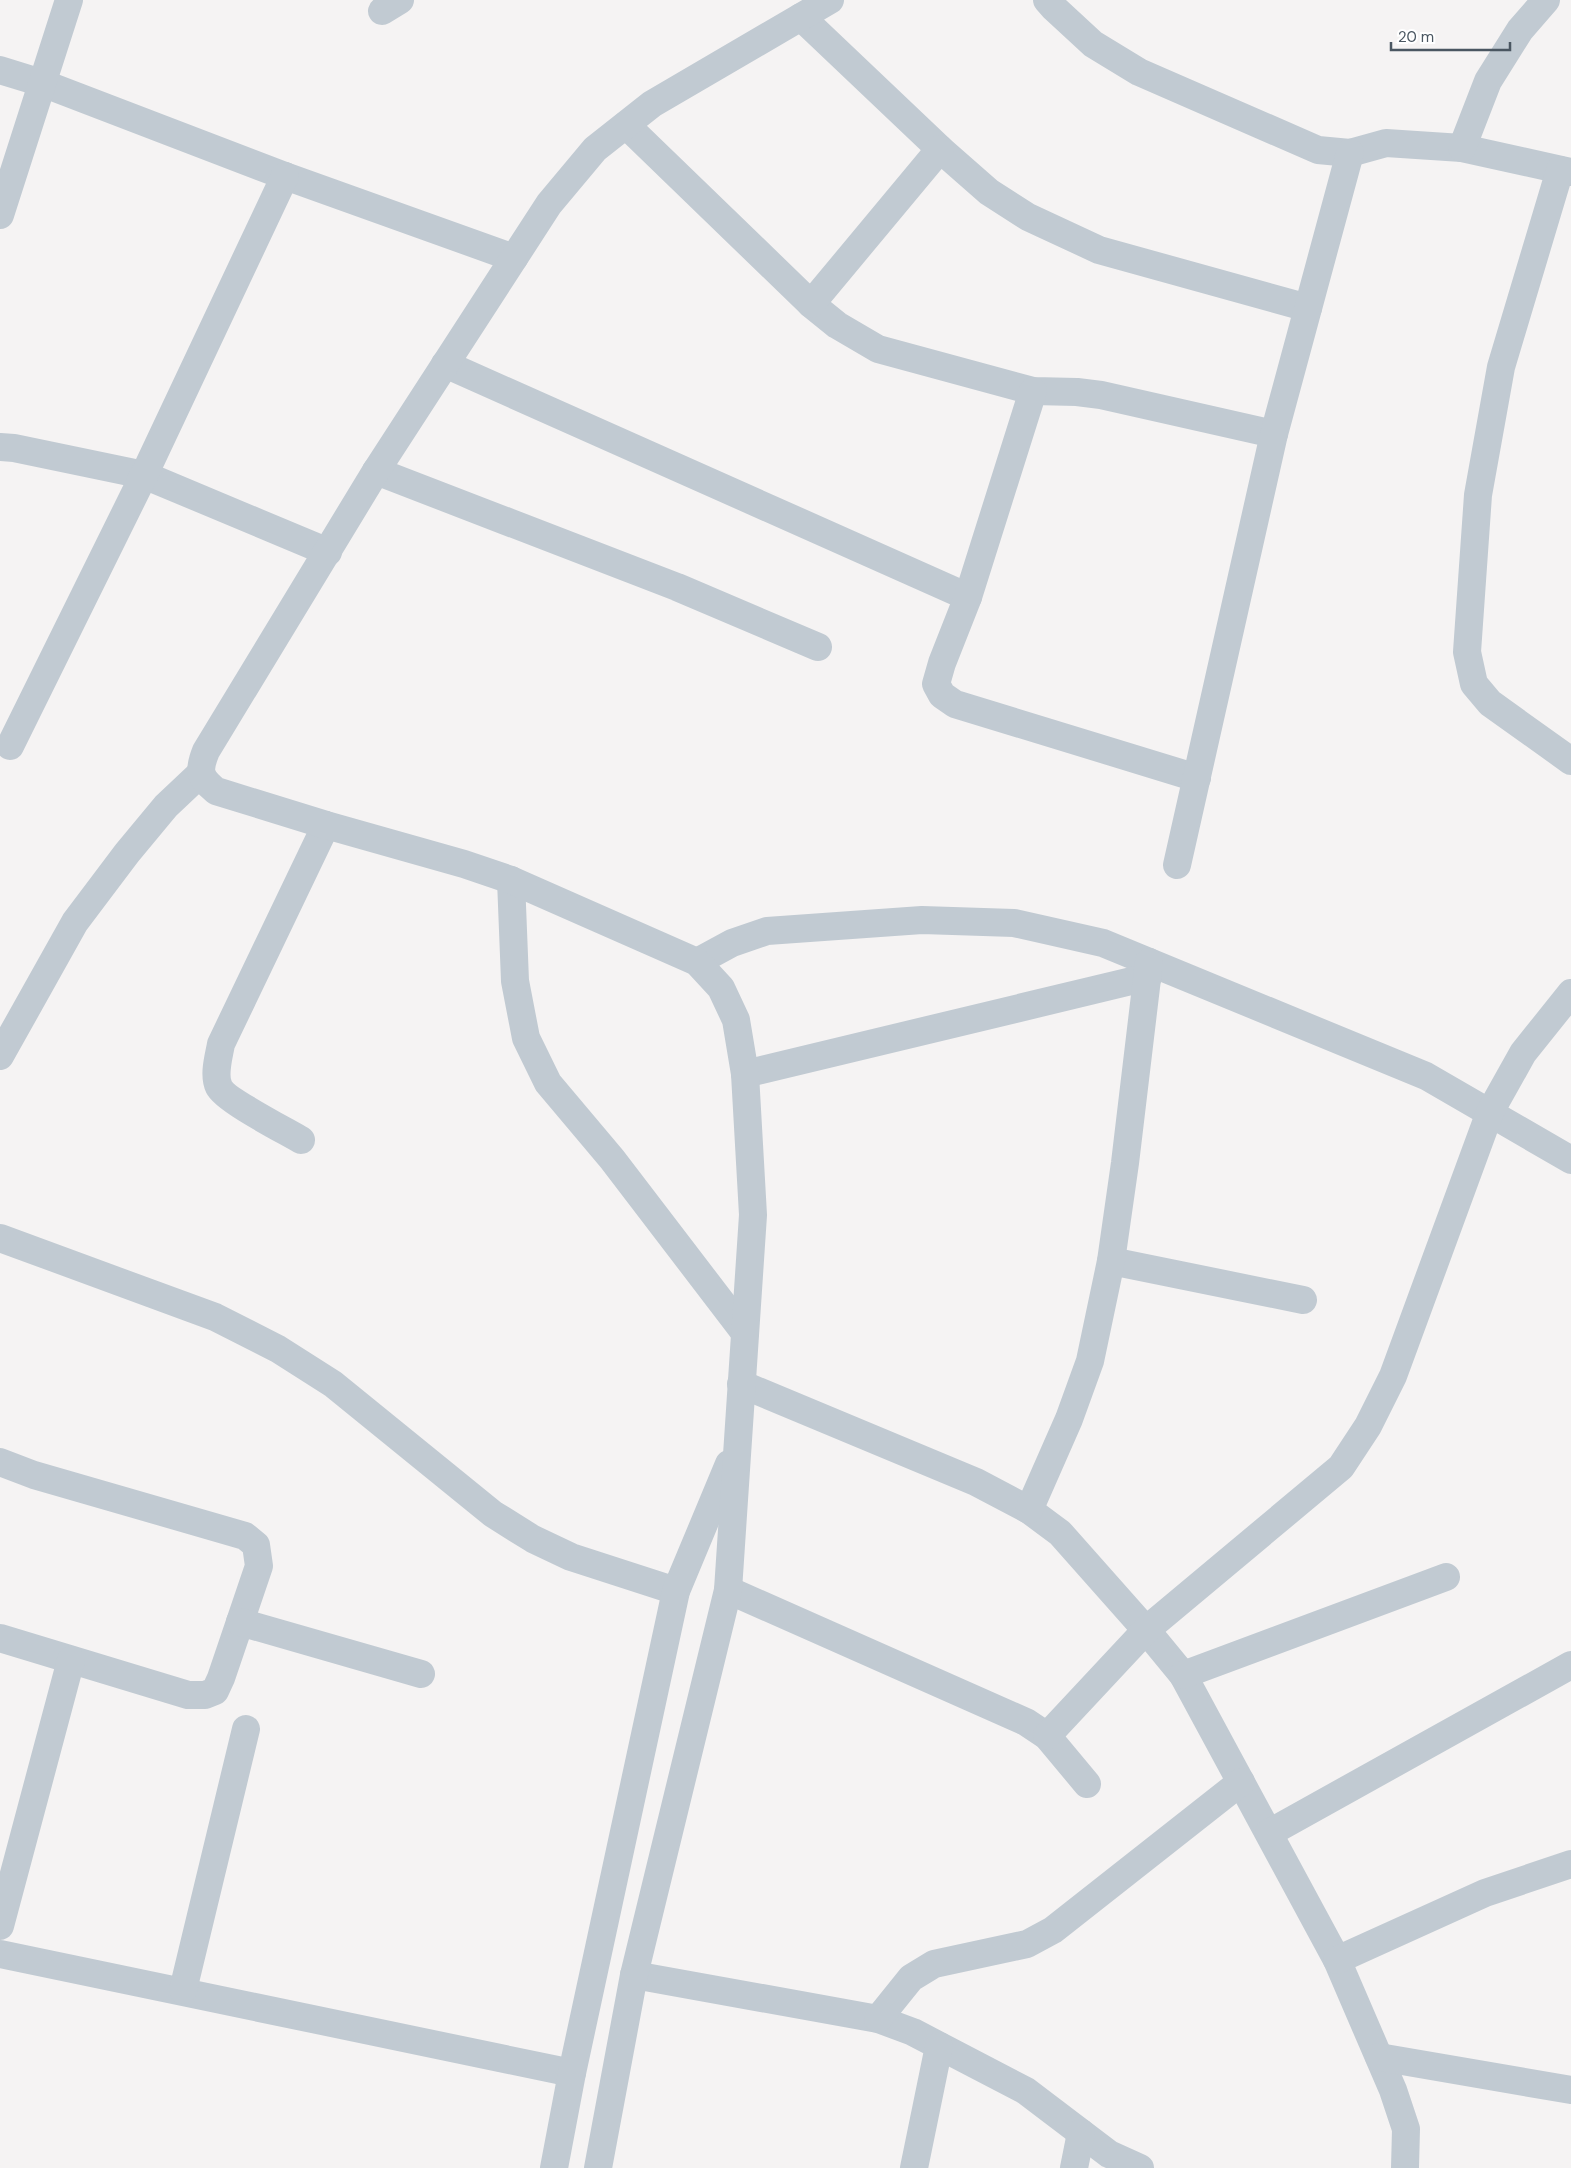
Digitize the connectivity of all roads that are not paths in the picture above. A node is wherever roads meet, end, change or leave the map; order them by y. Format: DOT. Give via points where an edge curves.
graph roads {
  1 [pos="69,0"];
  2 [pos="830,0"];
  3 [pos="1047,0"];
  4 [pos="1546,0"];
  5 [pos="801,17"];
  6 [pos="0,70"];
  7 [pos="42,83"];
  8 [pos="626,125"];
  9 [pos="1462,148"];
  10 [pos="940,149"];
  11 [pos="1350,153"];
  12 [pos="1565,171"];
  13 [pos="285,176"];
  14 [pos="0,215"];
  15 [pos="514,258"];
  16 [pos="811,304"];
  17 [pos="1308,308"];
  18 [pos="445,364"];
  19 [pos="1033,391"];
  20 [pos="1274,434"];
  21 [pos="0,447"];
  22 [pos="376,471"];
  23 [pos="144,476"];
  24 [pos="328,552"];
  25 [pos="968,597"];
  26 [pos="818,647"];
  27 [pos="10,746"];
  28 [pos="1571,761"];
  29 [pos="201,774"];
  30 [pos="1196,778"];
  31 [pos="326,825"];
  32 [pos="1177,865"];
  33 [pos="511,880"];
  34 [pos="697,962"];
  35 [pos="1148,970"];
  36 [pos="1571,994"];
  37 [pos="0,1056"];
  38 [pos="745,1074"];
  39 [pos="1490,1112"];
  40 [pos="301,1140"];
  41 [pos="1571,1160"];
  42 [pos="0,1238"];
  43 [pos="1111,1261"];
  44 [pos="1303,1300"];
  45 [pos="745,1333"];
  46 [pos="741,1384"];
  47 [pos="737,1444"];
  48 [pos="0,1462"];
  49 [pos="1029,1510"];
  50 [pos="1446,1577"];
  51 [pos="728,1590"];
  52 [pos="676,1591"];
  53 [pos="240,1622"];
  54 [pos="1146,1630"];
  55 [pos="0,1638"];
  56 [pos="71,1660"];
  57 [pos="1571,1665"];
  58 [pos="421,1674"];
  59 [pos="1183,1675"];
  60 [pos="246,1729"];
  61 [pos="1048,1736"];
  62 [pos="1241,1782"];
  63 [pos="1087,1784"];
  64 [pos="1269,1833"];
  65 [pos="1571,1864"];
  66 [pos="0,1926"];
  67 [pos="0,1954"];
  68 [pos="1337,1960"];
  69 [pos="634,1975"];
  70 [pos="183,1990"];
  71 [pos="878,2019"];
  72 [pos="939,2046"];
  73 [pos="1379,2057"];
  74 [pos="572,2073"];
  75 [pos="1571,2090"];
  76 [pos="1081,2133"];
  77 [pos="554,2168"];
  78 [pos="598,2168"];
  79 [pos="914,2168"];
  80 [pos="1074,2168"];
  81 [pos="1140,2168"];
  82 [pos="1405,2168"];
  1 -- 7 [label="street"];
  2 -- 5 [label="street"];
  3 -- 11 [label="street" via="1092,44 1139,72 1318,150"];
  4 -- 9 [label="street" via="1520,30 1488,80"];
  5 -- 8 [label="street" via="652,104"];
  5 -- 10 [label="street"];
  6 -- 7 [label="street"];
  7 -- 13 [label="street"];
  7 -- 14 [label="street"];
  8 -- 15 [label="street" via="595,149 560,190"];
  8 -- 16 [label="street"];
  9 -- 11 [label="street" via="1386,143"];
  9 -- 12 [label="street"];
  10 -- 16 [label="street"];
  10 -- 17 [label="street" via="989,192 1028,218 1099,250"];
  11 -- 17 [label="street"];
  12 -- 28 [label="street" via="1500,367 1478,495 1467,652 1474,684 1490,703"];
  13 -- 15 [label="street"];
  13 -- 23 [label="street"];
  15 -- 18 [label="street"];
  16 -- 19 [label="street" via="837,325 878,349"];
  17 -- 20 [label="street"];
  18 -- 22 [label="street"];
  18 -- 25 [label="street"];
  19 -- 20 [label="street" via="1101,395"];
  19 -- 25 [label="street"];
  20 -- 30 [label="street"];
  21 -- 23 [label="street"];
  22 -- 24 [label="street"];
  22 -- 26 [label="street" via="677,587"];
  23 -- 24 [label="street"];
  23 -- 27 [label="street"];
  24 -- 29 [label="street" via="206,751 200,765"];
  25 -- 30 [label="street" via="936,684 942,695 955,704"];
  29 -- 31 [label="street" via="216,791"];
  29 -- 37 [label="street" via="166,806 75,922"];
  30 -- 32 [label="street"];
  31 -- 33 [label="street"];
  31 -- 40 [label="street" via="221,1044 217,1067 219,1087 230,1098"];
  33 -- 34 [label="street"];
  33 -- 45 [label="street" via="515,981 526,1038 548,1083 612,1159"];
  34 -- 35 [label="street" via="732,943 767,931 922,920 1014,923 1103,943"];
  34 -- 38 [label="street" via="720,988 736,1020"];
  35 -- 38 [label="street"];
  35 -- 39 [label="street" via="1426,1076"];
  35 -- 43 [label="street"];
  36 -- 39 [label="street" via="1522,1053"];
  38 -- 45 [label="street" via="753,1215"];
  39 -- 41 [label="street"];
  39 -- 54 [label="street" via="1393,1376 1368,1426 1341,1467"];
  42 -- 52 [label="street" via="215,1317 278,1349 332,1384 494,1514 533,1539 571,1557"];
  43 -- 44 [label="street"];
  43 -- 49 [label="street" via="1090,1361 1069,1419"];
  45 -- 46 [label="street"];
  46 -- 47 [label="street"];
  46 -- 49 [label="street" via="976,1482"];
  47 -- 51 [label="street"];
  47 -- 52 [label="street"];
  48 -- 53 [label="street" via="34,1475 245,1536 256,1546 259,1566"];
  49 -- 54 [label="street" via="1060,1533"];
  50 -- 59 [label="street"];
  51 -- 61 [label="street" via="1026,1722"];
  51 -- 69 [label="street"];
  52 -- 74 [label="street"];
  53 -- 56 [label="street" via="215,1691 205,1695 188,1695"];
  53 -- 58 [label="street"];
  54 -- 59 [label="street"];
  54 -- 61 [label="street"];
  55 -- 56 [label="street"];
  56 -- 66 [label="street"];
  57 -- 64 [label="street"];
  59 -- 62 [label="street"];
  60 -- 70 [label="street"];
  61 -- 63 [label="street"];
  62 -- 64 [label="street"];
  62 -- 71 [label="street" via="1053,1930 1027,1944 934,1964 911,1978"];
  64 -- 68 [label="street"];
  65 -- 68 [label="street" via="1485,1893"];
  67 -- 70 [label="street"];
  68 -- 73 [label="street"];
  69 -- 71 [label="street"];
  69 -- 78 [label="street"];
  70 -- 74 [label="street"];
  71 -- 72 [label="street"];
  72 -- 76 [label="street" via="1026,2091"];
  72 -- 79 [label="street"];
  73 -- 75 [label="street"];
  73 -- 82 [label="street" via="1406,2129"];
  74 -- 77 [label="street"];
  76 -- 80 [label="street"];
  76 -- 81 [label="street" via="1109,2154"];
}
